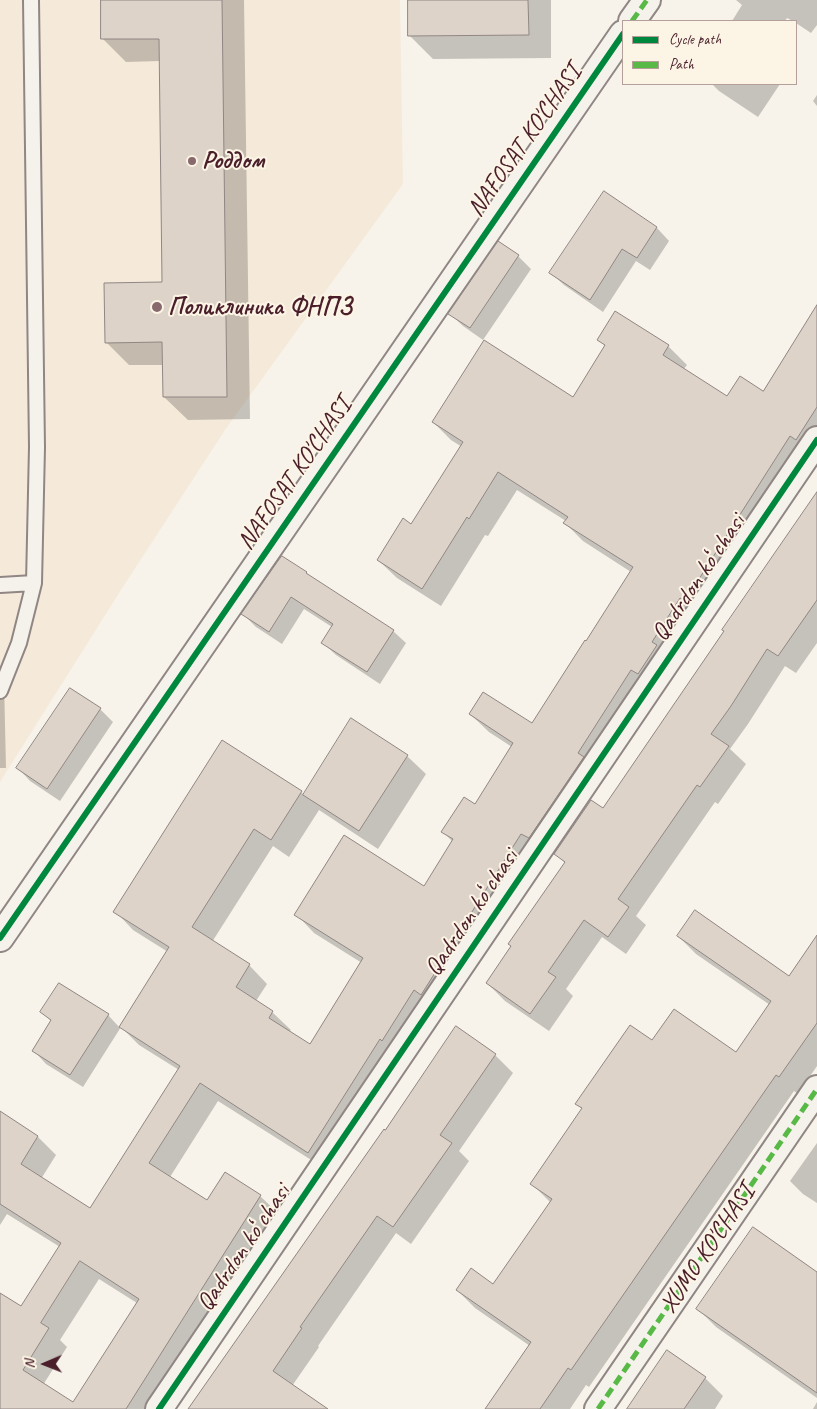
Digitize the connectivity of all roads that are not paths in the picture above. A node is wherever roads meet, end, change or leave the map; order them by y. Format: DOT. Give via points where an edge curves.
graph roads {
  1 [pos="31,0"];
  2 [pos="646,0"];
  3 [pos="633,20"];
  4 [pos="622,35"];
  5 [pos="817,440"];
  6 [pos="34,584"];
  7 [pos="0,586"];
  8 [pos="0,691"];
  9 [pos="0,938"];
  10 [pos="817,1089"];
  11 [pos="160,1409"];
  12 [pos="598,1409"];
  1 -- 6 [label="lane" via="37,447"];
  2 -- 3 [label="street"];
  4 -- 9 [label="street, NAFOSAT KO'CHASI"];
  5 -- 11 [label="street, Qadrdon koʻchasi"];
  6 -- 7 [label="lane"];
  6 -- 8 [label="lane" via="19,643"];
  10 -- 12 [label="street, XUMO KO'CHASI"];
}
